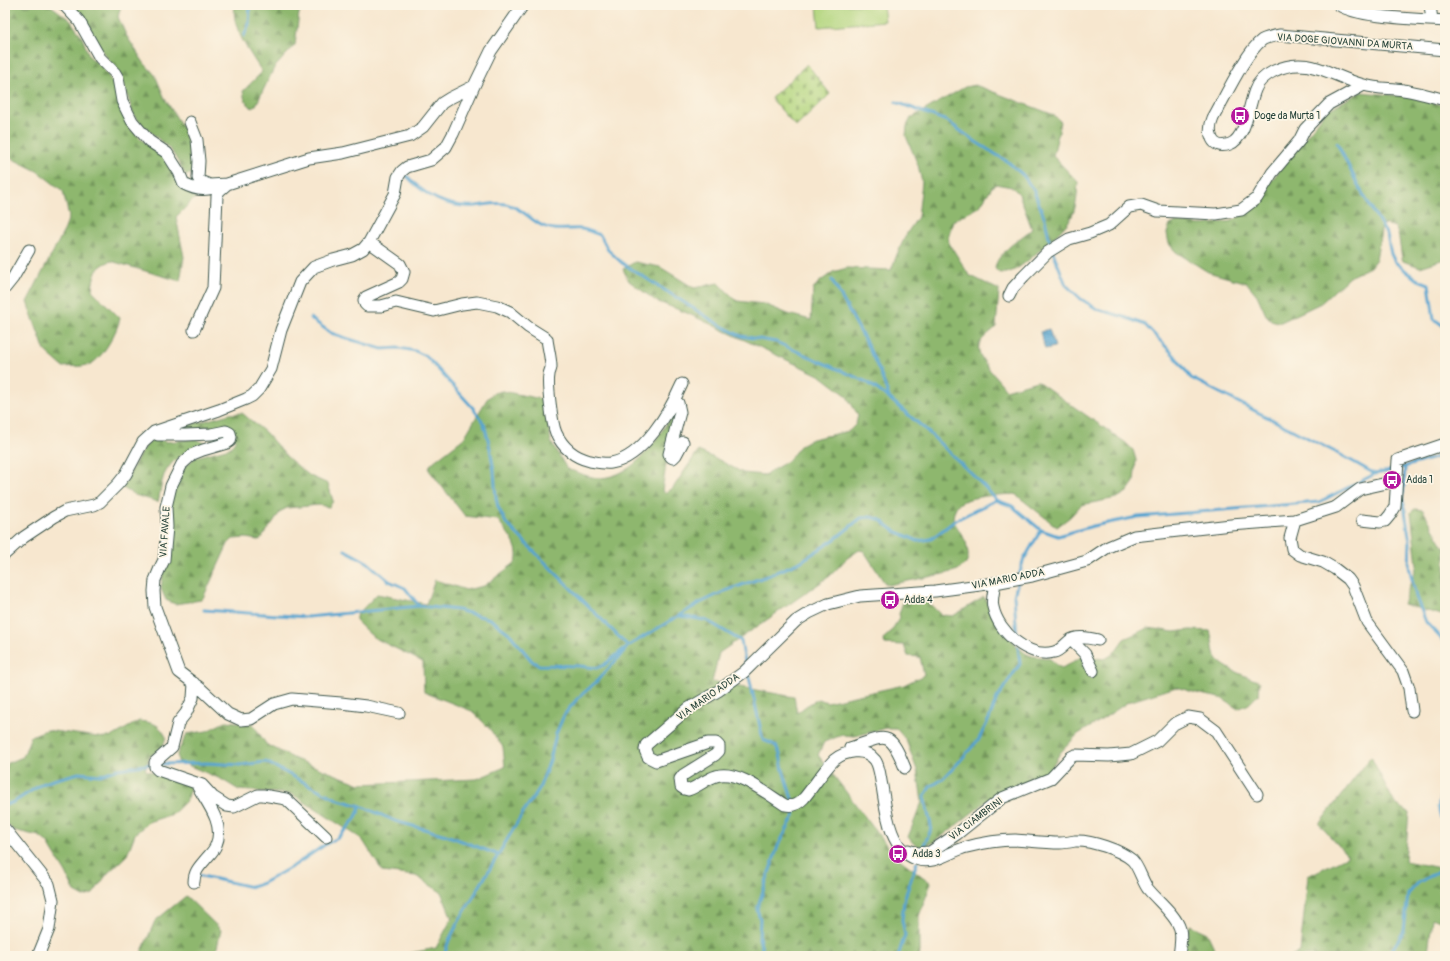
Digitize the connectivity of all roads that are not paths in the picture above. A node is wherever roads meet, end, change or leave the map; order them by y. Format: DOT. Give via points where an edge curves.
graph roads {
  1 [pos="64,5"];
  2 [pos="523,5"];
  3 [pos="1339,5"];
  4 [pos="1430,5"];
  5 [pos="1432,20"];
  6 [pos="1445,21"];
  7 [pos="1445,50"];
  8 [pos="1364,85"];
  9 [pos="474,86"];
  10 [pos="1445,100"];
  11 [pos="190,122"];
  12 [pos="227,184"];
  13 [pos="369,242"];
  14 [pos="29,250"];
  15 [pos="5,288"];
  16 [pos="1009,296"];
  17 [pos="194,330"];
  18 [pos="682,384"];
  19 [pos="673,402"];
  20 [pos="154,432"];
  21 [pos="682,442"];
  22 [pos="1445,444"];
  23 [pos="1396,481"];
  24 [pos="1295,520"];
  25 [pos="1362,520"];
  26 [pos="5,554"];
  27 [pos="995,583"];
  28 [pos="1071,640"];
  29 [pos="1098,640"];
  30 [pos="1093,671"];
  31 [pos="194,683"];
  32 [pos="1412,711"];
  33 [pos="399,713"];
  34 [pos="841,756"];
  35 [pos="905,768"];
  36 [pos="194,782"];
  37 [pos="1257,794"];
  38 [pos="5,829"];
  39 [pos="326,837"];
  40 [pos="900,847"];
  41 [pos="194,882"];
  42 [pos="38,956"];
  43 [pos="1179,956"];
  1 -- 12 [label="street" via="79,21 100,58 118,78 122,101 132,121 149,140 167,153 184,184 196,189 208,189"];
  2 -- 9 [label="street" via="491,51"];
  3 -- 5 [label="street" via="1354,12"];
  4 -- 5 [label="street"];
  5 -- 6 [label="street"];
  7 -- 8 [label="street, VIA DOGE GIOVANNI DA MURTA" via="1280,35 1268,37 1256,46 1245,61 1213,118 1210,135 1215,143 1221,145 1231,144 1238,138 1256,86 1266,76 1287,66 1298,64 1320,68"];
  8 -- 10 [label="street, VIA DOGE GIOVANNI DA MURTA" via="1404,90"];
  8 -- 16 [label="street" via="1329,104 1305,129 1257,198 1241,210 1216,214 1158,211 1141,205 1129,207 1109,225 1069,238 1048,252 1013,288"];
  9 -- 12 [label="street" via="442,103 423,127 410,136 343,153 309,158"];
  9 -- 13 [label="street" via="446,147 431,160 402,171 398,177 395,194"];
  11 -- 12 [label="street" via="197,140 198,178 210,185"];
  12 -- 17 [label="street" via="217,196 213,288"];
  13 -- 19 [label="street" via="400,264 404,272 399,282 366,297 364,300 367,306 396,302 434,311 477,302 510,312 547,340 552,368 549,376 552,418 563,445 578,457 606,464 628,456 651,434"];
  13 -- 20 [label="street" via="352,255 314,267 300,282 281,330 271,368 252,396"];
  14 -- 15 [label="street"];
  18 -- 19 [label="street"];
  19 -- 21 [label="street" via="678,403 680,412 669,454 671,457 676,455"];
  20 -- 26 [label="street" via="143,442 126,474 100,502 70,509 54,517 24,537"];
  20 -- 31 [label="street, VIA FAVALE" via="158,435 178,435 226,431 231,437 229,442 193,454 182,464 170,486 166,506 166,550 155,580 155,607 177,670"];
  22 -- 23 [label="street" via="1398,460"];
  23 -- 24 [label="street, VIA MARIO ADDA" via="1360,489 1336,507"];
  23 -- 25 [label="street" via="1394,507 1385,521"];
  24 -- 27 [label="street, VIA MARIO ADDA" via="1134,536 1108,547 1087,561"];
  24 -- 32 [label="street" via="1290,538 1292,549 1300,555 1323,562 1348,579 1367,622 1403,671 1409,688"];
  27 -- 28 [label="street" via="993,608 1002,625 1020,645 1047,653 1056,652"];
  27 -- 34 [label="street, VIA MARIO ADDA" via="935,591 860,596 828,604 808,613 796,621 744,672 689,708 646,745 645,750 648,757 656,761 708,743 716,743 719,751 683,775 680,779 681,787 688,790 717,775 736,776 790,806 800,802 832,762"];
  28 -- 29 [label="street"];
  28 -- 30 [label="street" via="1085,654"];
  31 -- 33 [label="street, VIA FAVALE" via="228,714 241,720 251,719 274,704 292,699 348,704"];
  31 -- 36 [label="street" via="193,698 178,723 172,747 155,762 155,767"];
  34 -- 35 [label="street" via="843,751 885,738 891,740 898,750"];
  34 -- 40 [label="street, VIA MARIO ADDA" via="860,751 875,760 893,835"];
  36 -- 39 [label="street" via="202,785 213,797 227,806 234,807 258,795 286,799"];
  36 -- 41 [label="street" via="214,816 219,827 219,835 216,846 197,869"];
  37 -- 40 [label="street, VIA CIAMBRINI" via="1216,730 1200,719 1188,717 1174,724 1157,741 1131,754 1071,757 1051,778 1002,798 930,852 917,853"];
  38 -- 42 [label="street" via="49,884 53,900 49,929"];
  40 -- 43 [label="street, VIA MARIO ADDA" via="904,853 922,861 941,858 966,847 992,842 1014,840 1062,844 1076,841 1098,844 1132,861 1148,888 1175,919 1180,929"];
}
